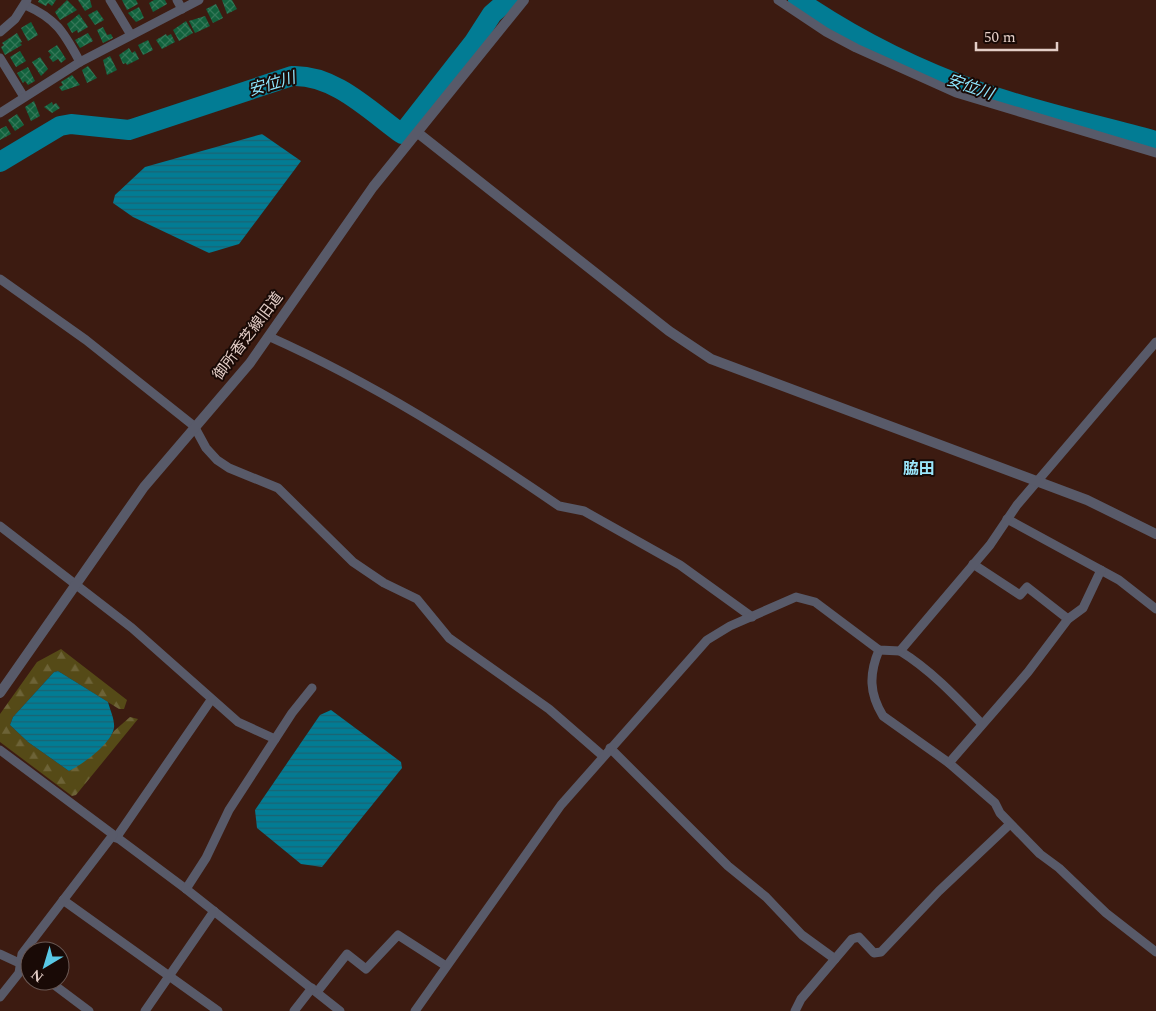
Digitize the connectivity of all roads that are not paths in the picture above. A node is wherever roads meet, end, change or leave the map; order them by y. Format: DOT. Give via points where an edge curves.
graph roads {
  1 [pos="110,0"];
  2 [pos="177,0"];
  3 [pos="198,0"];
  4 [pos="524,0"];
  5 [pos="778,0"];
  6 [pos="26,3"];
  7 [pos="182,9"];
  8 [pos="0,32"];
  9 [pos="131,35"];
  10 [pos="0,58"];
  11 [pos="80,62"];
  12 [pos="24,97"];
  13 [pos="0,113"];
  14 [pos="418,133"];
  15 [pos="1156,153"];
  16 [pos="0,279"];
  17 [pos="270,337"];
  18 [pos="1156,342"];
  19 [pos="194,426"];
  20 [pos="1038,481"];
  21 [pos="1007,519"];
  22 [pos="0,526"];
  23 [pos="1156,534"];
  24 [pos="973,564"];
  25 [pos="1101,570"];
  26 [pos="76,584"];
  27 [pos="1156,609"];
  28 [pos="752,617"];
  29 [pos="1068,618"];
  30 [pos="879,650"];
  31 [pos="900,651"];
  32 [pos="312,688"];
  33 [pos="0,694"];
  34 [pos="211,700"];
  35 [pos="982,724"];
  36 [pos="275,739"];
  37 [pos="610,748"];
  38 [pos="0,750"];
  39 [pos="603,756"];
  40 [pos="949,763"];
  41 [pos="1010,824"];
  42 [pos="115,836"];
  43 [pos="186,889"];
  44 [pos="63,900"];
  45 [pos="214,910"];
  46 [pos="32,941"];
  47 [pos="1156,952"];
  48 [pos="0,954"];
  49 [pos="835,959"];
  50 [pos="20,963"];
  51 [pos="446,966"];
  52 [pos="20,968"];
  53 [pos="169,978"];
  54 [pos="314,990"];
  55 [pos="62,991"];
  56 [pos="0,997"];
  57 [pos="89,1011"];
  58 [pos="145,1011"];
  59 [pos="218,1011"];
  60 [pos="294,1011"];
  61 [pos="340,1011"];
  62 [pos="415,1011"];
  63 [pos="795,1011"];
  1 -- 9 [label="street"];
  2 -- 7 [label="street"];
  3 -- 7 [label="street"];
  4 -- 14 [label="street, 御所香芝線旧道"];
  5 -- 15 [label="street" via="826,32 940,87"];
  6 -- 8 [label="street" via="11,24"];
  6 -- 11 [label="street" via="56,23"];
  7 -- 9 [label="street"];
  9 -- 11 [label="street"];
  10 -- 12 [label="street"];
  11 -- 12 [label="street"];
  12 -- 13 [label="street"];
  14 -- 17 [label="street, 御所香芝線旧道" via="351,216"];
  14 -- 20 [label="street" via="669,331 711,358"];
  16 -- 19 [label="street" via="86,340"];
  17 -- 19 [label="street, 御所香芝線旧道"];
  17 -- 28 [label="street" via="344,371 407,406 559,506 584,512 680,565"];
  18 -- 20 [label="street"];
  19 -- 26 [label="street, 御所香芝線旧道" via="144,487"];
  19 -- 39 [label="street" via="217,460 278,488 353,562 384,583 417,599 449,638 549,709"];
  20 -- 21 [label="street"];
  20 -- 23 [label="street" via="1102,506"];
  21 -- 24 [label="street"];
  21 -- 25 [label="street"];
  22 -- 26 [label="street"];
  24 -- 29 [label="street" via="1020,596 1027,587"];
  24 -- 31 [label="street"];
  25 -- 27 [label="street" via="1138,592"];
  25 -- 29 [label="street" via="1083,608"];
  26 -- 33 [label="street, 御所香芝線旧道"];
  26 -- 34 [label="street" via="154,646"];
  28 -- 30 [label="street" via="796,597 805,599 814,602"];
  28 -- 37 [label="street" via="708,640"];
  29 -- 35 [label="street" via="1028,672"];
  30 -- 31 [label="street"];
  30 -- 40 [label="street" via="871,678 876,705 892,724"];
  31 -- 35 [label="street" via="950,691"];
  32 -- 36 [label="street"];
  34 -- 36 [label="street" via="238,722"];
  34 -- 42 [label="street"];
  35 -- 40 [label="street"];
  36 -- 43 [label="street" via="229,810 206,858"];
  37 -- 39 [label="street"];
  37 -- 49 [label="street" via="728,866 766,897 802,935"];
  38 -- 42 [label="street"];
  39 -- 51 [label="street" via="547,824"];
  40 -- 41 [label="street" via="995,803"];
  41 -- 47 [label="street" via="1106,912"];
  41 -- 49 [label="street" via="881,952 874,953 859,938 852,938"];
  42 -- 43 [label="street"];
  42 -- 44 [label="street"];
  43 -- 45 [label="street"];
  44 -- 46 [label="street"];
  44 -- 53 [label="street"];
  45 -- 53 [label="street"];
  45 -- 54 [label="street"];
  48 -- 50 [label="street"];
  49 -- 63 [label="street" via="801,999"];
  51 -- 54 [label="street" via="398,935 366,969 347,954"];
  51 -- 62 [label="street"];
  52 -- 56 [label="street"];
  53 -- 58 [label="street"];
  53 -- 59 [label="street"];
  54 -- 60 [label="street"];
  54 -- 61 [label="street"];
  55 -- 57 [label="street"];
}
